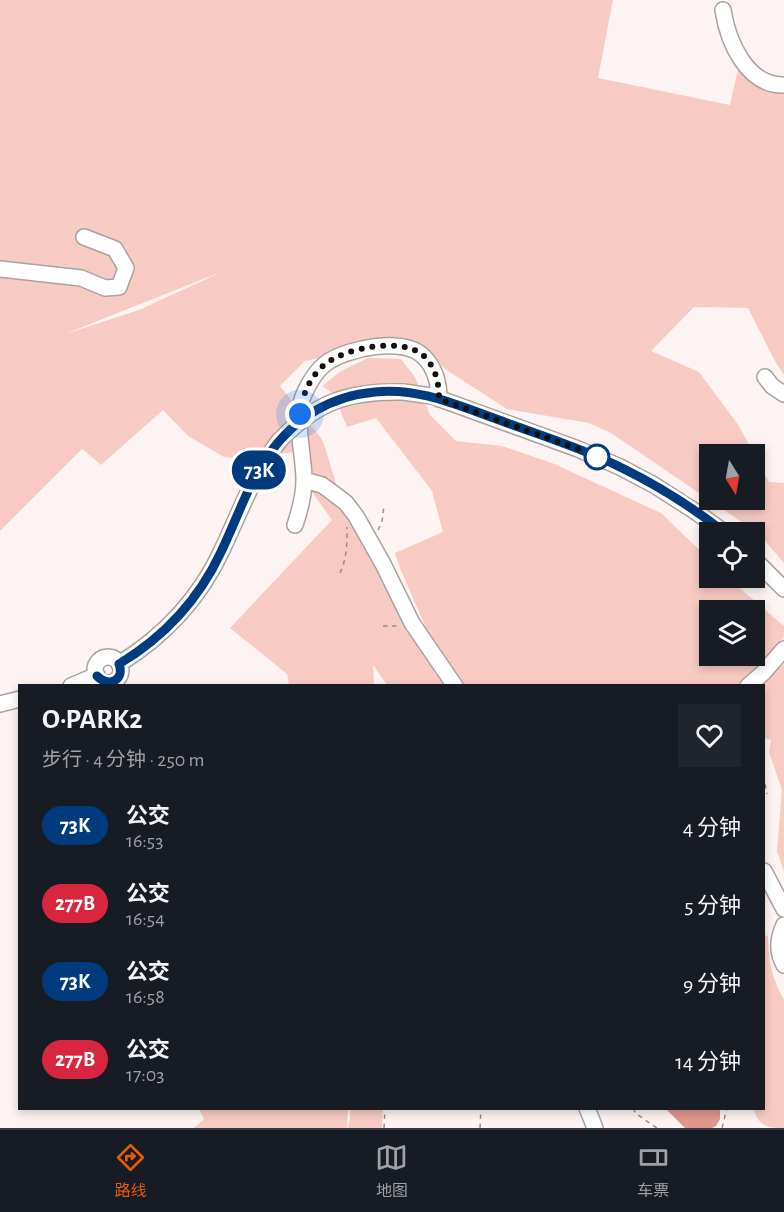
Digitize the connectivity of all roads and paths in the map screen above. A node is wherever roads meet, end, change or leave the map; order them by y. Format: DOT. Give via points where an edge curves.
graph roads {
  1 [pos="723,10"];
  2 [pos="784,86"];
  3 [pos="84,237"];
  4 [pos="0,269"];
  5 [pos="765,377"];
  6 [pos="784,394"];
  7 [pos="439,399"];
  8 [pos="304,480"];
  9 [pos="345,503"];
  10 [pos="384,506"];
  11 [pos="710,522"];
  12 [pos="295,525"];
  13 [pos="368,537"];
  14 [pos="765,570"];
  15 [pos="340,573"];
  16 [pos="784,589"];
  17 [pos="383,626"];
  18 [pos="397,626"];
  19 [pos="784,649"];
  20 [pos="76,684"];
  21 [pos="453,684"];
  22 [pos="750,684"];
  23 [pos="765,784"];
  24 [pos="766,794"];
  25 [pos="765,873"];
  26 [pos="784,909"];
  27 [pos="784,925"];
  28 [pos="784,965"];
  29 [pos="385,1110"];
  30 [pos="481,1110"];
  31 [pos="588,1110"];
  32 [pos="634,1110"];
  33 [pos="727,1110"];
  34 [pos="384,1128"];
  35 [pos="480,1128"];
  36 [pos="595,1128"];
  37 [pos="657,1128"];
  38 [pos="722,1128"];
  1 -- 2 [label="street" via="728,33 754,76 771,85"];
  3 -- 4 [label="street" via="115,249 126,268 118,287 105,288 81,278"];
  5 -- 6 [label="street"];
  7 -- 8 [label="street" via="432,367 415,350 397,346 363,348 325,364 301,401"];
  7 -- 11 [label="street" via="620,467"];
  7 -- 20 [label="street, bridge" via="377,391 339,399 309,414 279,441 259,469 222,551 196,595 142,650 119,664 112,658 101,659 96,665 97,675"];
  8 -- 9 [label="street" via="322,485"];
  8 -- 12 [label="street"];
  9 -- 13 [label="street"];
  9 -- 15 [label="path" via="347,541"];
  10 -- 13 [label="path" via="382,522"];
  13 -- 21 [label="street" via="412,623"];
  14 -- 16 [label="street"];
  17 -- 18 [label="path"];
  19 -- 22 [label="street"];
  23 -- 24 [label="path"];
  25 -- 26 [label="street"];
  27 -- 28 [label="street" via="778,947"];
  29 -- 34 [label="path"];
  30 -- 35 [label="path"];
  31 -- 36 [label="street"];
  32 -- 37 [label="path"];
  33 -- 38 [label="path"];
}
